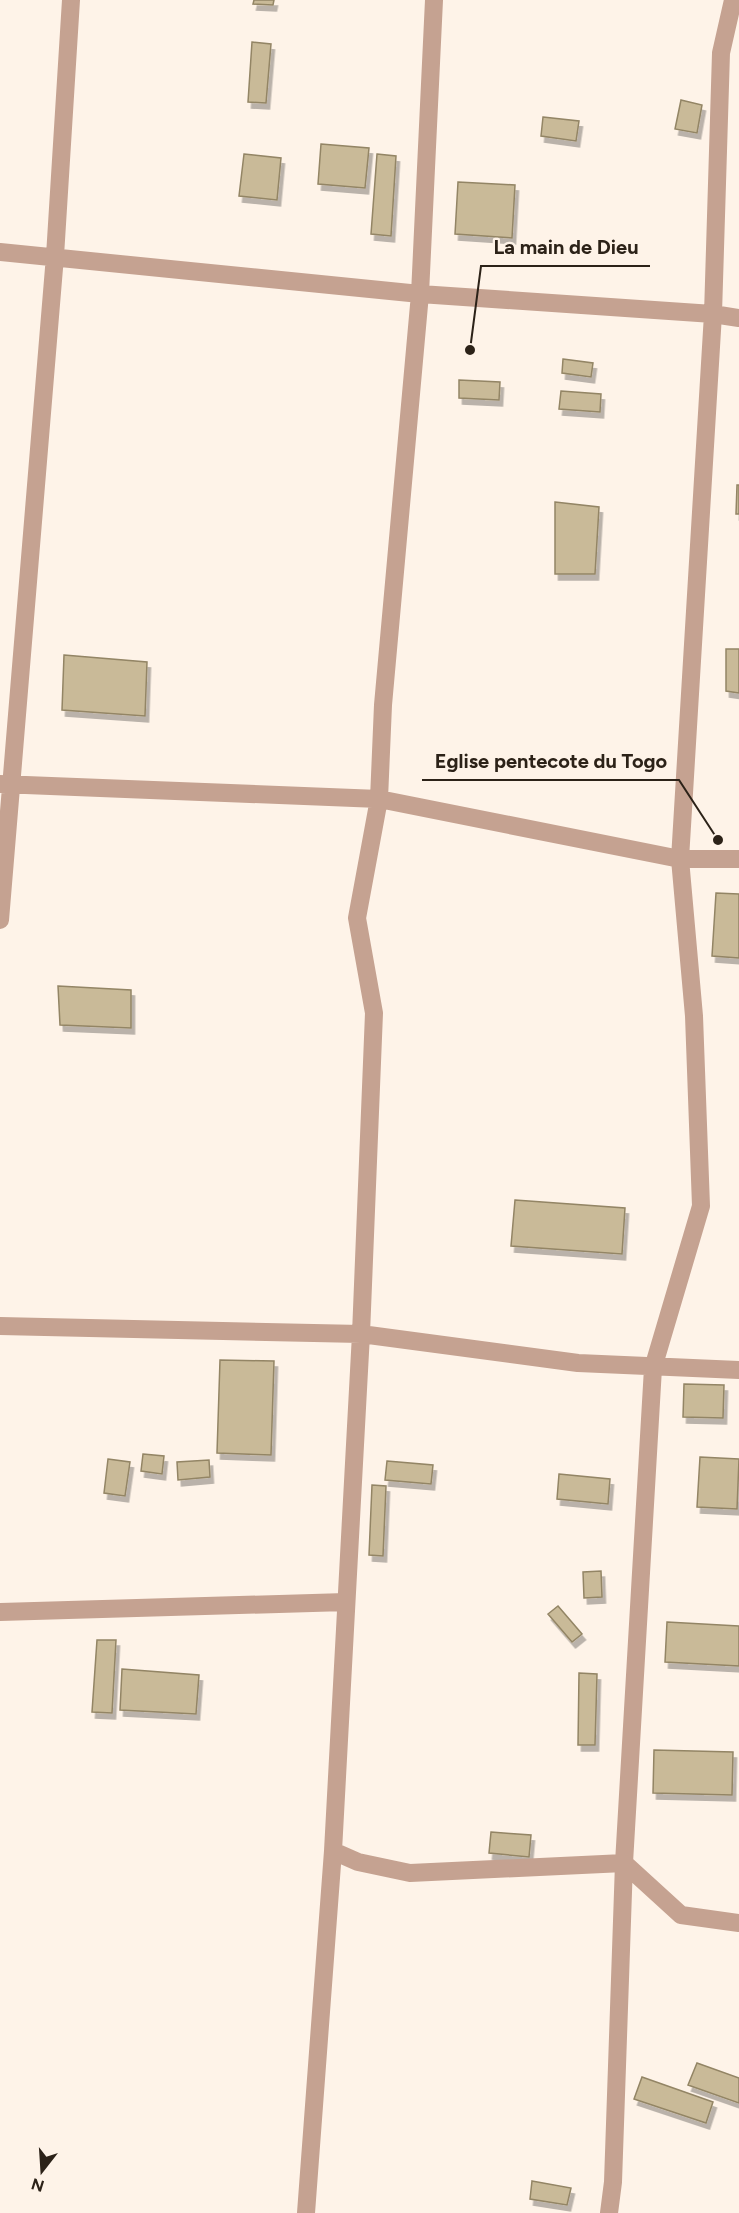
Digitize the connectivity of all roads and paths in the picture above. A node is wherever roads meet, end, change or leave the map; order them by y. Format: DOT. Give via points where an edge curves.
graph roads {
  1 [pos="71,0"];
  2 [pos="434,0"];
  3 [pos="732,0"];
  4 [pos="0,252"];
  5 [pos="55,256"];
  6 [pos="420,294"];
  7 [pos="713,314"];
  8 [pos="739,318"];
  9 [pos="5,784"];
  10 [pos="379,799"];
  11 [pos="680,859"];
  12 [pos="739,859"];
  13 [pos="0,920"];
  14 [pos="0,1326"];
  15 [pos="361,1334"];
  16 [pos="653,1368"];
  17 [pos="739,1370"];
  18 [pos="346,1602"];
  19 [pos="0,1612"];
  20 [pos="333,1851"];
  21 [pos="624,1863"];
  22 [pos="739,1923"];
  23 [pos="306,2213"];
  24 [pos="609,2213"];
  1 -- 5 [label="street"];
  2 -- 6 [label="street"];
  3 -- 7 [label="street" via="721,53"];
  4 -- 5 [label="street"];
  5 -- 6 [label="street"];
  5 -- 9 [label="street"];
  6 -- 7 [label="street"];
  6 -- 10 [label="street" via="383,705"];
  7 -- 8 [label="street"];
  7 -- 11 [label="street"];
  9 -- 10 [label="street"];
  9 -- 13 [label="street"];
  10 -- 11 [label="street"];
  10 -- 15 [label="street" via="357,918 374,1013"];
  11 -- 12 [label="street"];
  11 -- 16 [label="street" via="694,1016 700,1206"];
  14 -- 15 [label="street"];
  15 -- 16 [label="street" via="578,1363"];
  15 -- 18 [label="street"];
  16 -- 17 [label="street"];
  16 -- 21 [label="street"];
  18 -- 19 [label="street"];
  18 -- 20 [label="street"];
  20 -- 21 [label="street" via="358,1862 410,1873"];
  20 -- 23 [label="street"];
  21 -- 22 [label="street" via="681,1915"];
  21 -- 24 [label="street" via="614,2182"];
}
